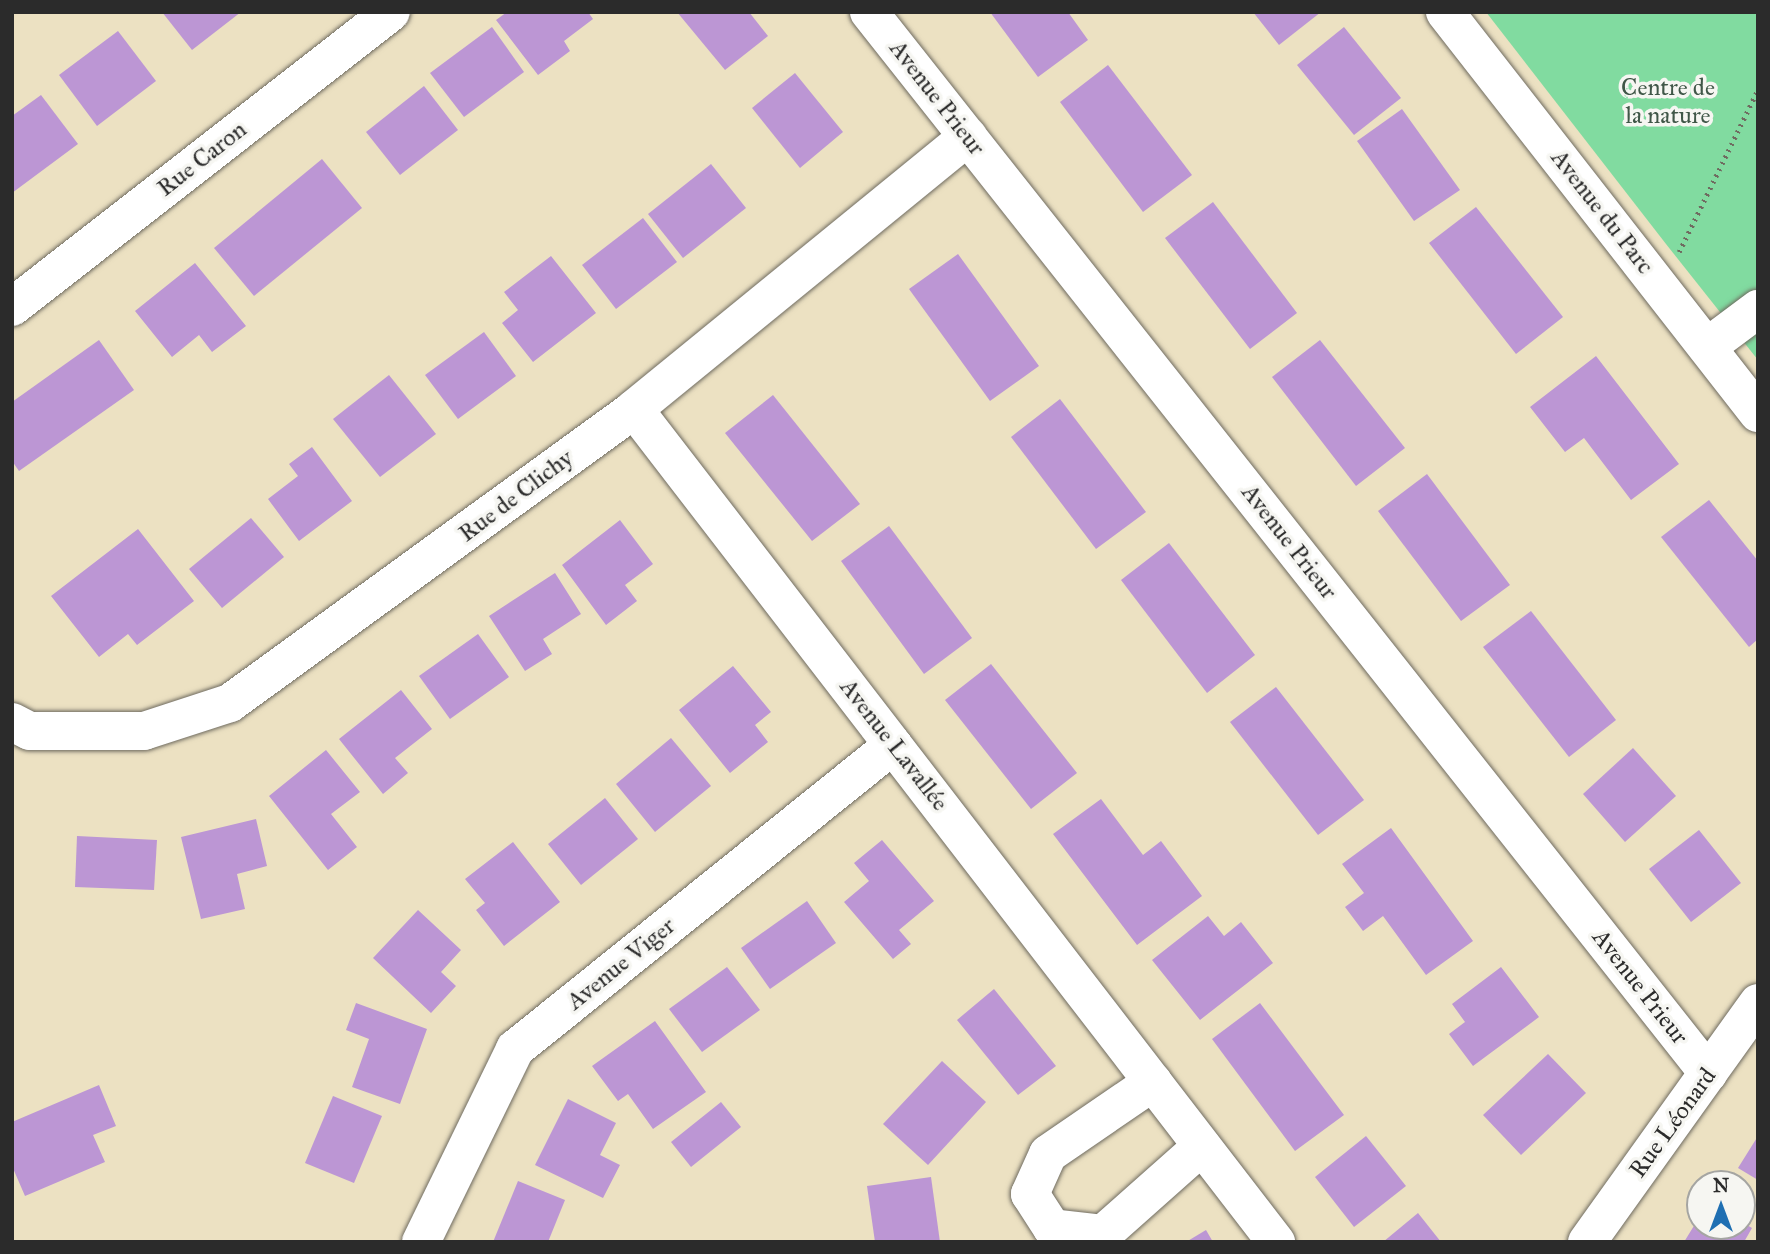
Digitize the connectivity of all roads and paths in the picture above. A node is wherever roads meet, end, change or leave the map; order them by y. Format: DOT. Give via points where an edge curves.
graph roads {
  1 [pos="391,12"];
  2 [pos="869,12"];
  3 [pos="1445,12"];
  4 [pos="1758,89"];
  5 [pos="968,137"];
  6 [pos="1661,288"];
  7 [pos="12,307"];
  8 [pos="1758,309"];
  9 [pos="1707,347"];
  10 [pos="634,409"];
  11 [pos="1758,413"];
  12 [pos="12,723"];
  13 [pos="893,745"];
  14 [pos="1758,1003"];
  15 [pos="1708,1073"];
  16 [pos="1153,1082"];
  17 [pos="1202,1146"];
  18 [pos="421,1242"];
  19 [pos="1276,1242"];
  20 [pos="1587,1242"];
  1 -- 7 [label="street, Rue Caron"];
  2 -- 5 [label="street, Avenue Prieur"];
  3 -- 6 [label="street, Avenue du Parc"];
  4 -- 6 [label="path"];
  5 -- 10 [label="street, Rue de Clichy"];
  5 -- 15 [label="street, Avenue Prieur"];
  6 -- 9 [label="street, Avenue du Parc"];
  8 -- 9 [label="street"];
  9 -- 11 [label="street, Avenue du Parc"];
  10 -- 12 [label="street, Rue de Clichy" via="230,703 144,731 30,731"];
  10 -- 13 [label="street, Avenue Lavallée"];
  13 -- 16 [label="street, Avenue Lavallée"];
  13 -- 18 [label="street, Avenue Viger" via="515,1049"];
  14 -- 15 [label="street, Rue Léonard"];
  15 -- 20 [label="street, Rue Léonard"];
  16 -- 17 [label="street, Avenue Lavallée"];
  16 -- 17 [label="street" via="1048,1154 1030,1194 1052,1228 1103,1234"];
  17 -- 19 [label="street, Avenue Lavallée"];
}
